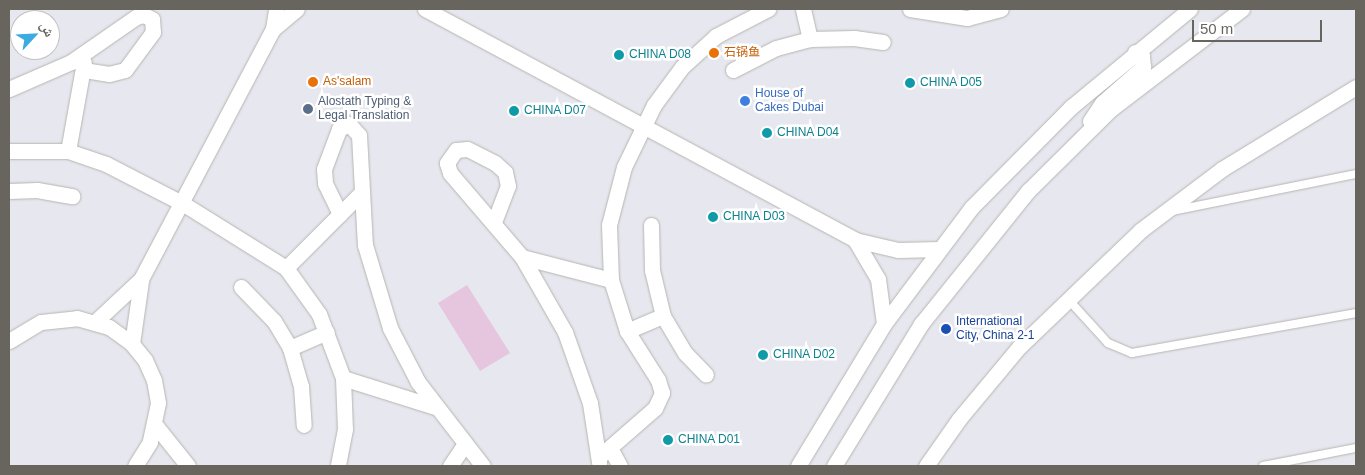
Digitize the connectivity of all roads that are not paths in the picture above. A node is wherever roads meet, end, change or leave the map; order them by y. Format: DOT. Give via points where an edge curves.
graph roads {
  1 [pos="276,9"];
  2 [pos="297,9"];
  3 [pos="425,9"];
  4 [pos="803,9"];
  5 [pos="910,9"];
  6 [pos="1001,9"];
  7 [pos="1190,9"];
  8 [pos="1242,9"];
  9 [pos="759,10"];
  10 [pos="273,29"];
  11 [pos="810,39"];
  12 [pos="883,42"];
  13 [pos="1135,52"];
  14 [pos="86,54"];
  15 [pos="83,70"];
  16 [pos="733,70"];
  17 [pos="1356,87"];
  18 [pos="9,89"];
  19 [pos="643,126"];
  20 [pos="1086,132"];
  21 [pos="9,150"];
  22 [pos="68,151"];
  23 [pos="1356,174"];
  24 [pos="9,191"];
  25 [pos="361,193"];
  26 [pos="72,196"];
  27 [pos="182,203"];
  28 [pos="340,214"];
  29 [pos="1161,214"];
  30 [pos="494,222"];
  31 [pos="651,225"];
  32 [pos="855,240"];
  33 [pos="939,248"];
  34 [pos="522,257"];
  35 [pos="286,268"];
  36 [pos="141,279"];
  37 [pos="611,280"];
  38 [pos="241,287"];
  39 [pos="1067,298"];
  40 [pos="1356,313"];
  41 [pos="663,316"];
  42 [pos="95,322"];
  43 [pos="884,324"];
  44 [pos="626,331"];
  45 [pos="327,332"];
  46 [pos="9,341"];
  47 [pos="132,344"];
  48 [pos="290,348"];
  49 [pos="706,375"];
  50 [pos="342,378"];
  51 [pos="435,406"];
  52 [pos="304,425"];
  53 [pos="156,426"];
  54 [pos="464,445"];
  55 [pos="1356,448"];
  56 [pos="603,457"];
  57 [pos="135,466"];
  58 [pos="188,466"];
  59 [pos="338,466"];
  60 [pos="450,466"];
  61 [pos="483,466"];
  62 [pos="620,466"];
  63 [pos="798,466"];
  64 [pos="834,466"];
  65 [pos="926,466"];
  66 [pos="1263,466"];
  1 -- 10 [label="street"];
  2 -- 10 [label="street"];
  3 -- 19 [label="street"];
  4 -- 11 [label="street"];
  5 -- 6 [label="street" via="967,18"];
  7 -- 13 [label="street"];
  8 -- 20 [label="street" via="1166,64"];
  9 -- 19 [label="street" via="729,27 698,51 667,86"];
  10 -- 27 [label="street"];
  11 -- 12 [label="street" via="854,38"];
  11 -- 16 [label="street" via="776,48"];
  13 -- 20 [label="street" via="1142,56 1142,67 1096,110"];
  13 -- 33 [label="street" via="1071,107 1003,173"];
  14 -- 15 [label="street"];
  14 -- 15 [label="street" via="136,17 144,15 152,19 153,32 125,70 109,74"];
  14 -- 18 [label="street"];
  15 -- 22 [label="street"];
  17 -- 29 [label="street" via="1222,169"];
  19 -- 32 [label="street"];
  19 -- 37 [label="street" via="624,167 612,207 608,243"];
  20 -- 64 [label="street" via="1028,191 946,289 873,399"];
  21 -- 22 [label="street"];
  22 -- 27 [label="street" via="112,166"];
  23 -- 29 [label="lane"];
  24 -- 26 [label="street" via="37,190"];
  25 -- 28 [label="street"];
  25 -- 28 [label="street" via="359,134 353,126 346,125 339,130 324,169 325,183"];
  25 -- 51 [label="street" via="365,245 379,300 403,356"];
  27 -- 35 [label="street"];
  27 -- 36 [label="street"];
  28 -- 35 [label="street"];
  29 -- 39 [label="street"];
  30 -- 30 [label="street" via="450,174 447,163 456,150 467,149 495,163 505,172 508,186"];
  30 -- 34 [label="street"];
  31 -- 41 [label="street" via="652,270"];
  32 -- 33 [label="street" via="898,250"];
  32 -- 43 [label="street" via="878,279"];
  33 -- 43 [label="street"];
  34 -- 37 [label="street"];
  34 -- 56 [label="street" via="552,306 576,358"];
  35 -- 45 [label="street" via="309,298"];
  36 -- 42 [label="street"];
  36 -- 47 [label="street"];
  37 -- 44 [label="street"];
  38 -- 48 [label="street" via="274,321"];
  39 -- 40 [label="lane" via="1108,343 1132,354"];
  39 -- 65 [label="street" via="988,383"];
  41 -- 44 [label="street"];
  41 -- 49 [label="street" via="685,353"];
  42 -- 46 [label="street" via="59,318 40,322"];
  42 -- 47 [label="street"];
  43 -- 63 [label="street"];
  44 -- 56 [label="street" via="658,380 662,393 655,408"];
  45 -- 48 [label="street"];
  45 -- 50 [label="street"];
  47 -- 53 [label="street" via="145,360 154,380 158,403"];
  48 -- 52 [label="street" via="302,386"];
  50 -- 51 [label="street"];
  50 -- 59 [label="street" via="345,429"];
  51 -- 54 [label="street"];
  53 -- 57 [label="street"];
  53 -- 58 [label="street"];
  54 -- 60 [label="street"];
  54 -- 61 [label="street"];
  55 -- 66 [label="lane"];
  56 -- 62 [label="street"];
}
